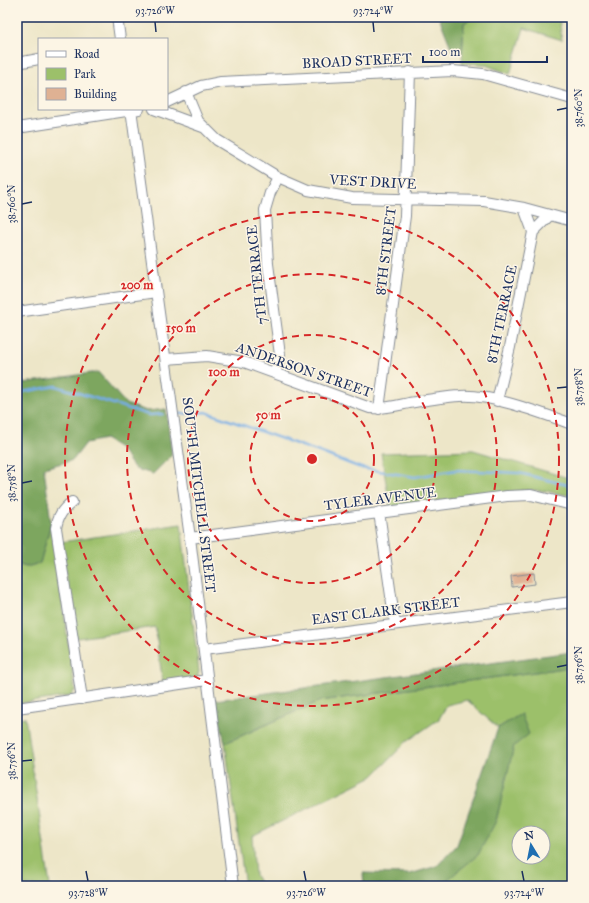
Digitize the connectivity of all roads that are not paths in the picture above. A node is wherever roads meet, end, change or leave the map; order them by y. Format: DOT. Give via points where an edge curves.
graph roads {
  1 [pos="117,17"];
  2 [pos="120,38"];
  3 [pos="38,59"];
  4 [pos="17,63"];
  5 [pos="410,72"];
  6 [pos="186,92"];
  7 [pos="572,99"];
  8 [pos="168,101"];
  9 [pos="128,110"];
  10 [pos="134,110"];
  11 [pos="157,110"];
  12 [pos="203,127"];
  13 [pos="17,128"];
  14 [pos="278,177"];
  15 [pos="406,198"];
  16 [pos="524,208"];
  17 [pos="550,215"];
  18 [pos="572,221"];
  19 [pos="533,232"];
  20 [pos="156,292"];
  21 [pos="17,312"];
  22 [pos="166,359"];
  23 [pos="275,373"];
  24 [pos="497,401"];
  25 [pos="379,409"];
  26 [pos="572,424"];
  27 [pos="72,502"];
  28 [pos="572,505"];
  29 [pos="379,512"];
  30 [pos="190,538"];
  31 [pos="572,602"];
  32 [pos="395,624"];
  33 [pos="204,649"];
  34 [pos="207,680"];
  35 [pos="82,699"];
  36 [pos="17,708"];
  37 [pos="233,886"];
  1 -- 2 [label="street"];
  3 -- 4 [label="street"];
  5 -- 6 [label="street, BROAD STREET" via="221,82"];
  5 -- 7 [label="street, BROAD STREET" via="453,71 483,74"];
  5 -- 15 [label="street, 8TH STREET"];
  6 -- 8 [label="street, BROAD STREET"];
  6 -- 12 [label="street, VEST DRIVE"];
  9 -- 13 [label="street"];
  10 -- 20 [label="street, SOUTH MITCHELL STREET"];
  11 -- 12 [label="street"];
  12 -- 14 [label="street, VEST DRIVE" via="217,140"];
  14 -- 15 [label="street, VEST DRIVE" via="324,194 352,198"];
  14 -- 23 [label="street, 7TH TERRACE" via="265,210 268,264 280,355"];
  15 -- 16 [label="street, VEST DRIVE" via="484,201"];
  15 -- 25 [label="street, 8TH STREET" via="401,257"];
  16 -- 17 [label="street, VEST DRIVE"];
  16 -- 19 [label="street"];
  17 -- 18 [label="street, VEST DRIVE"];
  17 -- 19 [label="street"];
  19 -- 24 [label="street, 8TH TERRACE"];
  20 -- 21 [label="street"];
  20 -- 22 [label="street, SOUTH MITCHELL STREET"];
  22 -- 23 [label="street, ANDERSON STREET" via="194,356 228,358"];
  22 -- 30 [label="street, SOUTH MITCHELL STREET"];
  23 -- 25 [label="street, ANDERSON STREET" via="332,395"];
  24 -- 25 [label="street, ANDERSON STREET" via="460,396"];
  24 -- 26 [label="street, ANDERSON STREET"];
  27 -- 35 [label="street" via="57,519 56,528"];
  28 -- 29 [label="street, TYLER AVENUE" via="531,495"];
  29 -- 30 [label="street, TYLER AVENUE"];
  29 -- 32 [label="street"];
  30 -- 33 [label="street, SOUTH MITCHELL STREET"];
  31 -- 32 [label="street, EAST CLARK STREET"];
  32 -- 33 [label="street, EAST CLARK STREET"];
  33 -- 34 [label="street, SOUTH MITCHELL STREET"];
  34 -- 35 [label="street"];
  34 -- 37 [label="street, SOUTH MITCHELL STREET"];
  35 -- 36 [label="street"];
}
